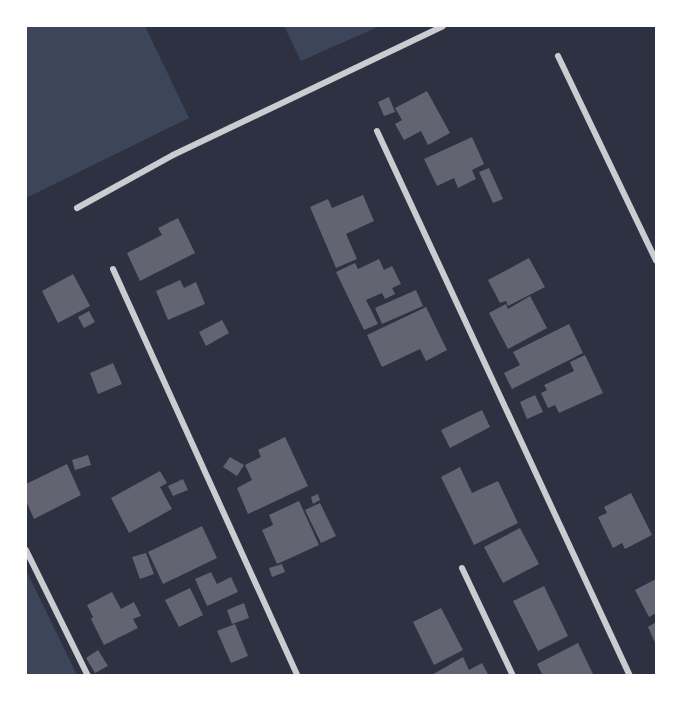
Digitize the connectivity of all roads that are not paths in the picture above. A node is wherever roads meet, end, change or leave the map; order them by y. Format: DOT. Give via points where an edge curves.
graph roads {
  1 [pos="443,26"];
  2 [pos="558,56"];
  3 [pos="377,131"];
  4 [pos="77,208"];
  5 [pos="657,261"];
  6 [pos="113,269"];
  7 [pos="26,550"];
  8 [pos="462,568"];
  9 [pos="88,675"];
  10 [pos="298,675"];
  11 [pos="513,675"];
  12 [pos="630,675"];
  1 -- 4 [label="street" via="173,155"];
  2 -- 5 [label="street"];
  3 -- 12 [label="street"];
  6 -- 10 [label="street"];
  7 -- 9 [label="street"];
  8 -- 11 [label="street"];
}
